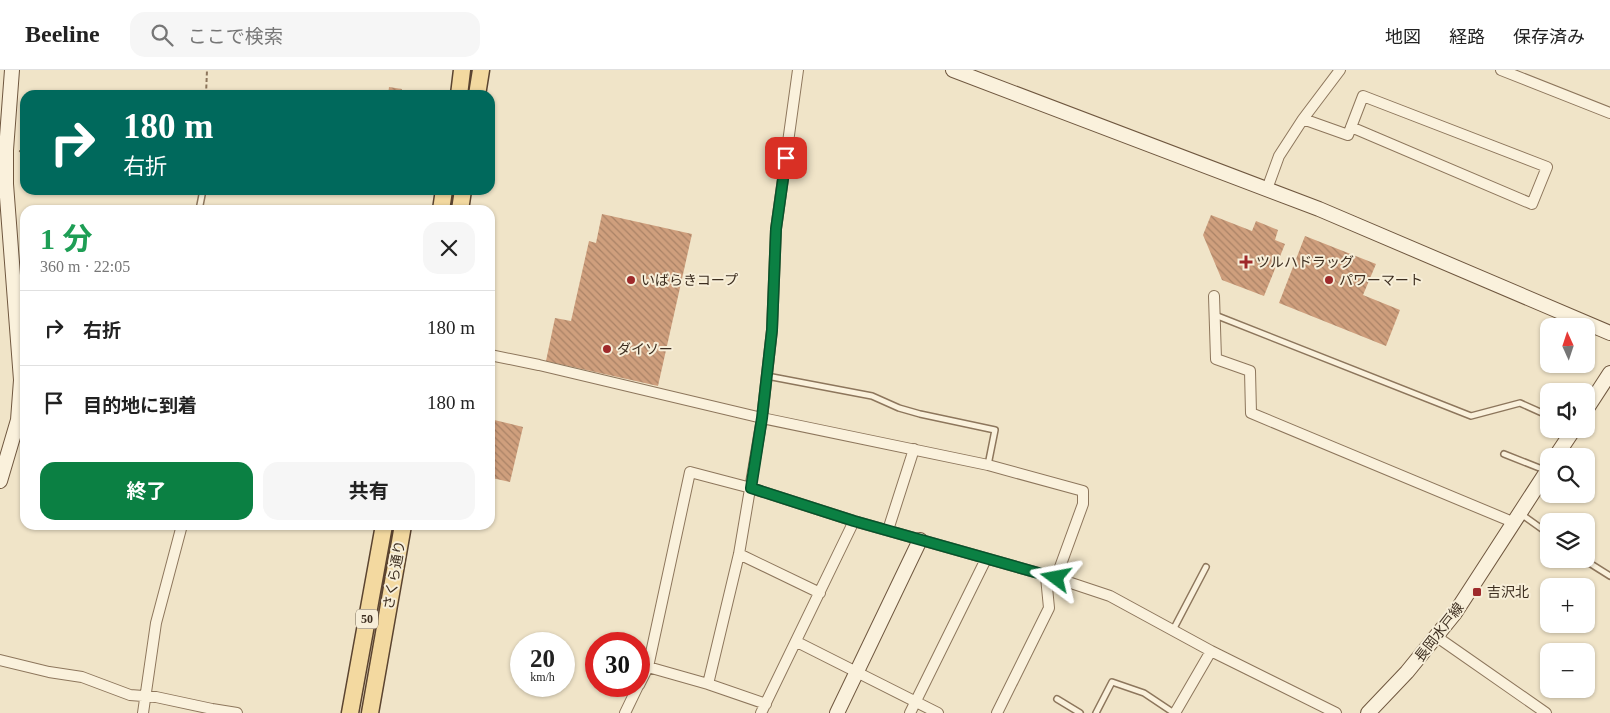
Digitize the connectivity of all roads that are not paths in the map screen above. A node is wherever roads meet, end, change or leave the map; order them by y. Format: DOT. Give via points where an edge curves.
graph roads {
  1 [pos="12,70"];
  2 [pos="462,70"];
  3 [pos="481,70"];
  4 [pos="798,70"];
  5 [pos="953,70"];
  6 [pos="1340,70"];
  7 [pos="1501,70"];
  8 [pos="460,90"];
  9 [pos="478,90"];
  10 [pos="1610,113"];
  11 [pos="1303,120"];
  12 [pos="1351,127"];
  13 [pos="3,159"];
  14 [pos="1267,189"];
  15 [pos="1214,296"];
  16 [pos="1215,315"];
  17 [pos="1610,333"];
  18 [pos="495,356"];
  19 [pos="20,368"];
  20 [pos="767,376"];
  21 [pos="1608,380"];
  22 [pos="20,393"];
  23 [pos="1595,398"];
  24 [pos="1540,412"];
  25 [pos="762,418"];
  26 [pos="914,449"];
  27 [pos="1504,454"];
  28 [pos="988,464"];
  29 [pos="1540,467"];
  30 [pos="0,481"];
  31 [pos="1540,483"];
  32 [pos="751,488"];
  33 [pos="1518,518"];
  34 [pos="854,521"];
  35 [pos="1540,529"];
  36 [pos="181,530"];
  37 [pos="383,530"];
  38 [pos="402,530"];
  39 [pos="888,530"];
  40 [pos="920,540"];
  41 [pos="739,554"];
  42 [pos="986,559"];
  43 [pos="1206,567"];
  44 [pos="1595,567"];
  45 [pos="1610,576"];
  46 [pos="1051,577"];
  47 [pos="820,592"];
  48 [pos="1173,631"];
  49 [pos="1437,637"];
  50 [pos="797,642"];
  51 [pos="1211,652"];
  52 [pos="650,658"];
  53 [pos="0,660"];
  54 [pos="650,668"];
  55 [pos="856,672"];
  56 [pos="708,684"];
  57 [pos="145,697"];
  58 [pos="633,697"];
  59 [pos="1057,699"];
  60 [pos="916,702"];
  61 [pos="763,709"];
  62 [pos="143,713"];
  63 [pos="237,713"];
  64 [pos="350,713"];
  65 [pos="370,713"];
  66 [pos="625,713"];
  67 [pos="836,713"];
  68 [pos="910,713"];
  69 [pos="938,713"];
  70 [pos="997,713"];
  71 [pos="1080,713"];
  72 [pos="1096,713"];
  73 [pos="1174,713"];
  74 [pos="1336,713"];
  75 [pos="1368,713"];
  76 [pos="1546,713"];
  1 -- 13 [label="street"];
  2 -- 8 [label="main road"];
  3 -- 9 [label="main road"];
  4 -- 20 [label="street" via="776,229"];
  5 -- 14 [label="street"];
  6 -- 11 [label="street"];
  7 -- 10 [label="street"];
  11 -- 12 [label="street" via="1348,135"];
  11 -- 14 [label="street" via="1279,156"];
  12 -- 12 [label="street" via="1363,96 1547,167 1532,204"];
  13 -- 19 [label="street"];
  14 -- 17 [label="street"];
  15 -- 16 [label="street"];
  16 -- 24 [label="lane" via="1471,416 1520,403"];
  16 -- 33 [label="street" via="1216,359 1250,371 1251,413"];
  18 -- 25 [label="street"];
  20 -- 25 [label="street"];
  20 -- 28 [label="lane" via="872,396 898,408 995,430"];
  21 -- 23 [label="street"];
  22 -- 30 [label="street" via="18,420"];
  25 -- 26 [label="street"];
  25 -- 32 [label="street"];
  26 -- 28 [label="street"];
  26 -- 39 [label="street"];
  27 -- 29 [label="lane"];
  28 -- 46 [label="street" via="1083,491 1083,504"];
  31 -- 33 [label="street, 長岡水戸線"];
  32 -- 34 [label="street"];
  32 -- 41 [label="street"];
  32 -- 52 [label="street" via="690,472"];
  33 -- 35 [label="lane"];
  33 -- 49 [label="street, 長岡水戸線"];
  34 -- 39 [label="street"];
  34 -- 47 [label="street"];
  36 -- 57 [label="street" via="156,623"];
  37 -- 64 [label="main road, さくら通り / 50"];
  38 -- 65 [label="main road, さくら通り / 50"];
  39 -- 40 [label="street"];
  40 -- 42 [label="street"];
  40 -- 55 [label="street"];
  41 -- 47 [label="street"];
  41 -- 56 [label="street"];
  42 -- 46 [label="street"];
  42 -- 60 [label="street"];
  43 -- 48 [label="lane"];
  44 -- 45 [label="lane"];
  46 -- 48 [label="street" via="1110,596"];
  46 -- 70 [label="street" via="1049,608"];
  47 -- 50 [label="street"];
  48 -- 51 [label="street"];
  49 -- 75 [label="street, 長岡水戸線"];
  49 -- 76 [label="street"];
  50 -- 55 [label="street"];
  50 -- 61 [label="street"];
  51 -- 73 [label="street"];
  51 -- 74 [label="street"];
  53 -- 57 [label="street" via="82,677 130,695"];
  54 -- 56 [label="street"];
  55 -- 60 [label="street"];
  55 -- 67 [label="street"];
  56 -- 61 [label="street"];
  57 -- 62 [label="street"];
  57 -- 63 [label="street"];
  58 -- 66 [label="street"];
  59 -- 71 [label="lane"];
  60 -- 68 [label="street"];
  60 -- 69 [label="street"];
  72 -- 73 [label="lane" via="1112,682 1144,693"];
}
